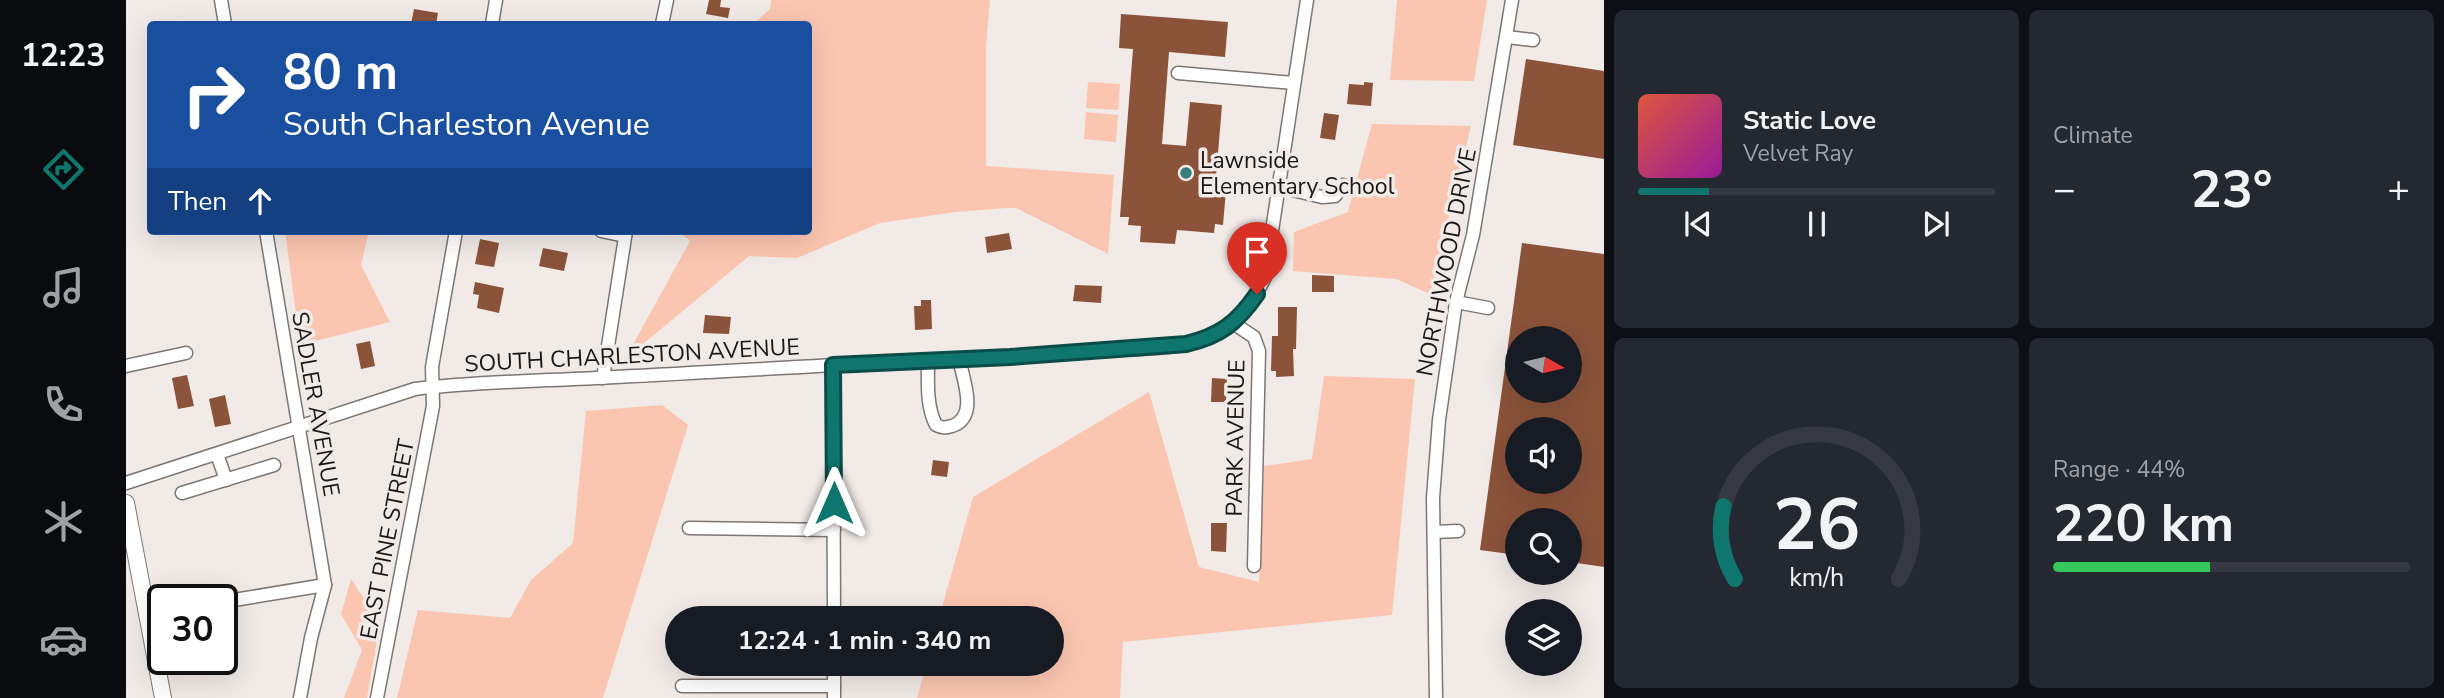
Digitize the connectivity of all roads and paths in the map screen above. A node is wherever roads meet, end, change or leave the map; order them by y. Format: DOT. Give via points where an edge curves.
graph roads {
  1 [pos="221,0"];
  2 [pos="496,0"];
  3 [pos="667,0"];
  4 [pos="1307,0"];
  5 [pos="1512,0"];
  6 [pos="224,21"];
  7 [pos="492,21"];
  8 [pos="663,21"];
  9 [pos="1507,37"];
  10 [pos="1533,40"];
  11 [pos="1178,73"];
  12 [pos="1294,83"];
  13 [pos="1343,185"];
  14 [pos="1280,187"];
  15 [pos="267,235"];
  16 [pos="455,235"];
  17 [pos="626,235"];
  18 [pos="1456,302"];
  19 [pos="1488,308"];
  20 [pos="1233,323"];
  21 [pos="186,353"];
  22 [pos="959,359"];
  23 [pos="928,361"];
  24 [pos="833,365"];
  25 [pos="126,366"];
  26 [pos="603,378"];
  27 [pos="432,387"];
  28 [pos="298,428"];
  29 [pos="217,454"];
  30 [pos="274,465"];
  31 [pos="226,480"];
  32 [pos="126,483"];
  33 [pos="181,493"];
  34 [pos="126,503"];
  35 [pos="689,528"];
  36 [pos="834,530"];
  37 [pos="1458,531"];
  38 [pos="1434,532"];
  39 [pos="1254,566"];
  40 [pos="325,585"];
  41 [pos="238,599"];
  42 [pos="834,606"];
  43 [pos="682,686"];
  44 [pos="834,692"];
  45 [pos="163,698"];
  46 [pos="300,698"];
  47 [pos="377,698"];
  48 [pos="1436,698"];
  1 -- 6 [label="street"];
  2 -- 7 [label="street"];
  3 -- 8 [label="street"];
  4 -- 12 [label="street"];
  5 -- 9 [label="street, NORTHWOOD DRIVE"];
  9 -- 10 [label="street"];
  9 -- 18 [label="street, NORTHWOOD DRIVE" via="1473,235"];
  11 -- 12 [label="street"];
  12 -- 14 [label="street"];
  13 -- 14 [label="street" via="1335,195 1322,197"];
  14 -- 20 [label="street" via="1265,277"];
  15 -- 28 [label="street, SADLER AVENUE"];
  16 -- 27 [label="street, EAST PINE STREET"];
  17 -- 26 [label="street"];
  18 -- 19 [label="street"];
  18 -- 38 [label="street, NORTHWOOD DRIVE" via="1439,420"];
  20 -- 22 [label="street, SOUTH CHARLESTON AVENUE" via="1204,340 1168,347"];
  20 -- 39 [label="street, PARK AVENUE" via="1254,337 1259,351"];
  21 -- 25 [label="street"];
  22 -- 23 [label="street, SOUTH CHARLESTON AVENUE"];
  22 -- 23 [label="street" via="967,411 956,425 945,428 933,418"];
  23 -- 24 [label="street, SOUTH CHARLESTON AVENUE"];
  24 -- 26 [label="street, SOUTH CHARLESTON AVENUE"];
  24 -- 36 [label="street"];
  26 -- 27 [label="street, SOUTH CHARLESTON AVENUE"];
  27 -- 28 [label="street, SOUTH CHARLESTON AVENUE"];
  27 -- 47 [label="street, EAST PINE STREET" via="433,406"];
  28 -- 29 [label="street, SOUTH CHARLESTON AVENUE"];
  28 -- 40 [label="street, SADLER AVENUE"];
  29 -- 31 [label="street"];
  29 -- 32 [label="street, SOUTH CHARLESTON AVENUE"];
  30 -- 31 [label="street"];
  31 -- 33 [label="street"];
  34 -- 45 [label="main road"];
  35 -- 36 [label="street"];
  36 -- 42 [label="street"];
  37 -- 38 [label="street"];
  38 -- 48 [label="street, NORTHWOOD DRIVE"];
  40 -- 41 [label="street"];
  40 -- 46 [label="street"];
  43 -- 44 [label="street"];
}
